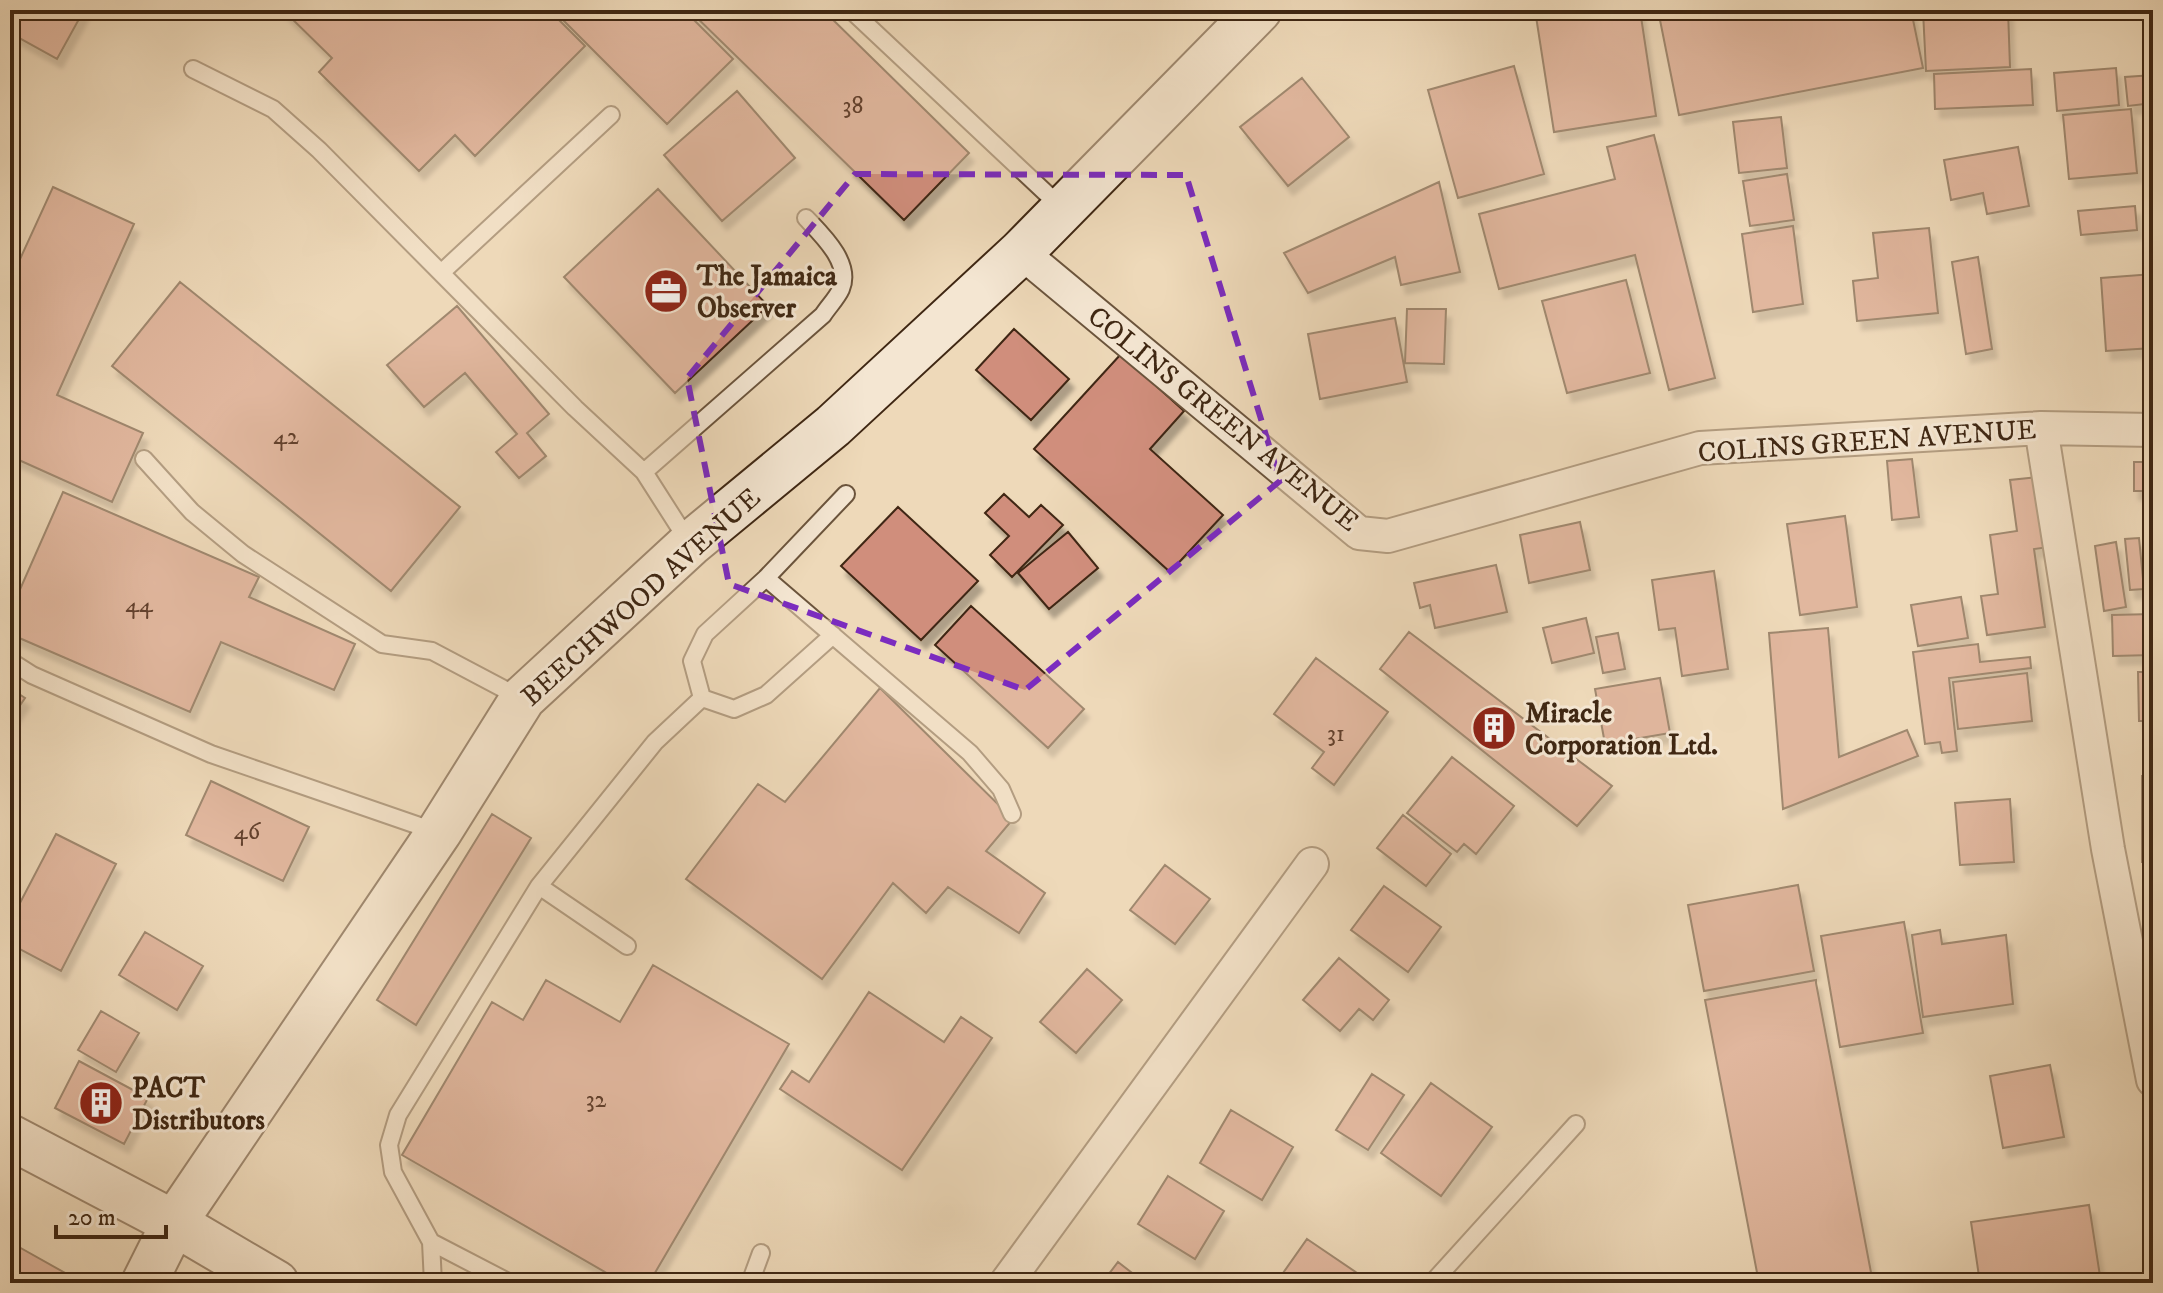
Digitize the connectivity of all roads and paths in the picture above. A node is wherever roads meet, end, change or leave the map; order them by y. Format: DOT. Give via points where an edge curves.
graph roads {
  1 [pos="851,10"];
  2 [pos="1256,11"];
  3 [pos="193,69"];
  4 [pos="611,115"];
  5 [pos="1064,211"];
  6 [pos="806,218"];
  7 [pos="1021,252"];
  8 [pos="441,273"];
  9 [pos="2041,428"];
  10 [pos="2153,430"];
  11 [pos="144,459"];
  12 [pos="644,472"];
  13 [pos="846,494"];
  14 [pos="690,544"];
  15 [pos="766,578"];
  16 [pos="833,635"];
  17 [pos="10,661"];
  18 [pos="523,698"];
  19 [pos="702,698"];
  20 [pos="1012,814"];
  21 [pos="439,832"];
  22 [pos="1312,864"];
  23 [pos="539,886"];
  24 [pos="627,946"];
  25 [pos="2153,1080"];
  26 [pos="1576,1124"];
  27 [pos="10,1137"];
  28 [pos="174,1223"];
  29 [pos="431,1242"];
  30 [pos="761,1253"];
  31 [pos="144,1283"];
  32 [pos="276,1283"];
  33 [pos="433,1283"];
  34 [pos="510,1283"];
  35 [pos="750,1283"];
  36 [pos="1006,1283"];
  37 [pos="1432,1283"];
  1 -- 5 [label="lane"];
  2 -- 5 [label="street, BEECHWOOD AVENUE"];
  3 -- 8 [label="lane" via="273,109"];
  4 -- 8 [label="lane"];
  5 -- 7 [label="street, BEECHWOOD AVENUE"];
  6 -- 12 [label="lane" via="831,244 842,271 842,288 823,315"];
  7 -- 9 [label="street, COLINS GREEN AVENUE" via="1359,533 1388,536 1700,448"];
  7 -- 14 [label="street, BEECHWOOD AVENUE" via="833,426"];
  8 -- 12 [label="lane"];
  9 -- 10 [label="street, COLINS GREEN AVENUE"];
  9 -- 25 [label="street" via="2108,849"];
  11 -- 18 [label="lane" via="192,512 243,554 382,644 432,651"];
  12 -- 14 [label="lane"];
  13 -- 15 [label="lane"];
  14 -- 18 [label="street, BEECHWOOD AVENUE"];
  15 -- 16 [label="lane"];
  15 -- 19 [label="lane" via="705,634 692,661"];
  16 -- 19 [label="lane" via="766,695 734,709"];
  16 -- 20 [label="lane" via="970,753 1001,789"];
  17 -- 21 [label="lane" via="211,754"];
  18 -- 21 [label="street, BEECHWOOD AVENUE"];
  19 -- 23 [label="lane" via="655,742"];
  21 -- 28 [label="street, BEECHWOOD AVENUE"];
  22 -- 36 [label="street"];
  23 -- 24 [label="lane"];
  23 -- 29 [label="lane" via="398,1115 389,1145 393,1172"];
  26 -- 37 [label="lane"];
  27 -- 28 [label="street"];
  28 -- 31 [label="street, BEECHWOOD AVENUE"];
  28 -- 32 [label="street"];
  29 -- 33 [label="lane"];
  29 -- 34 [label="lane"];
  30 -- 35 [label="lane"];
}
